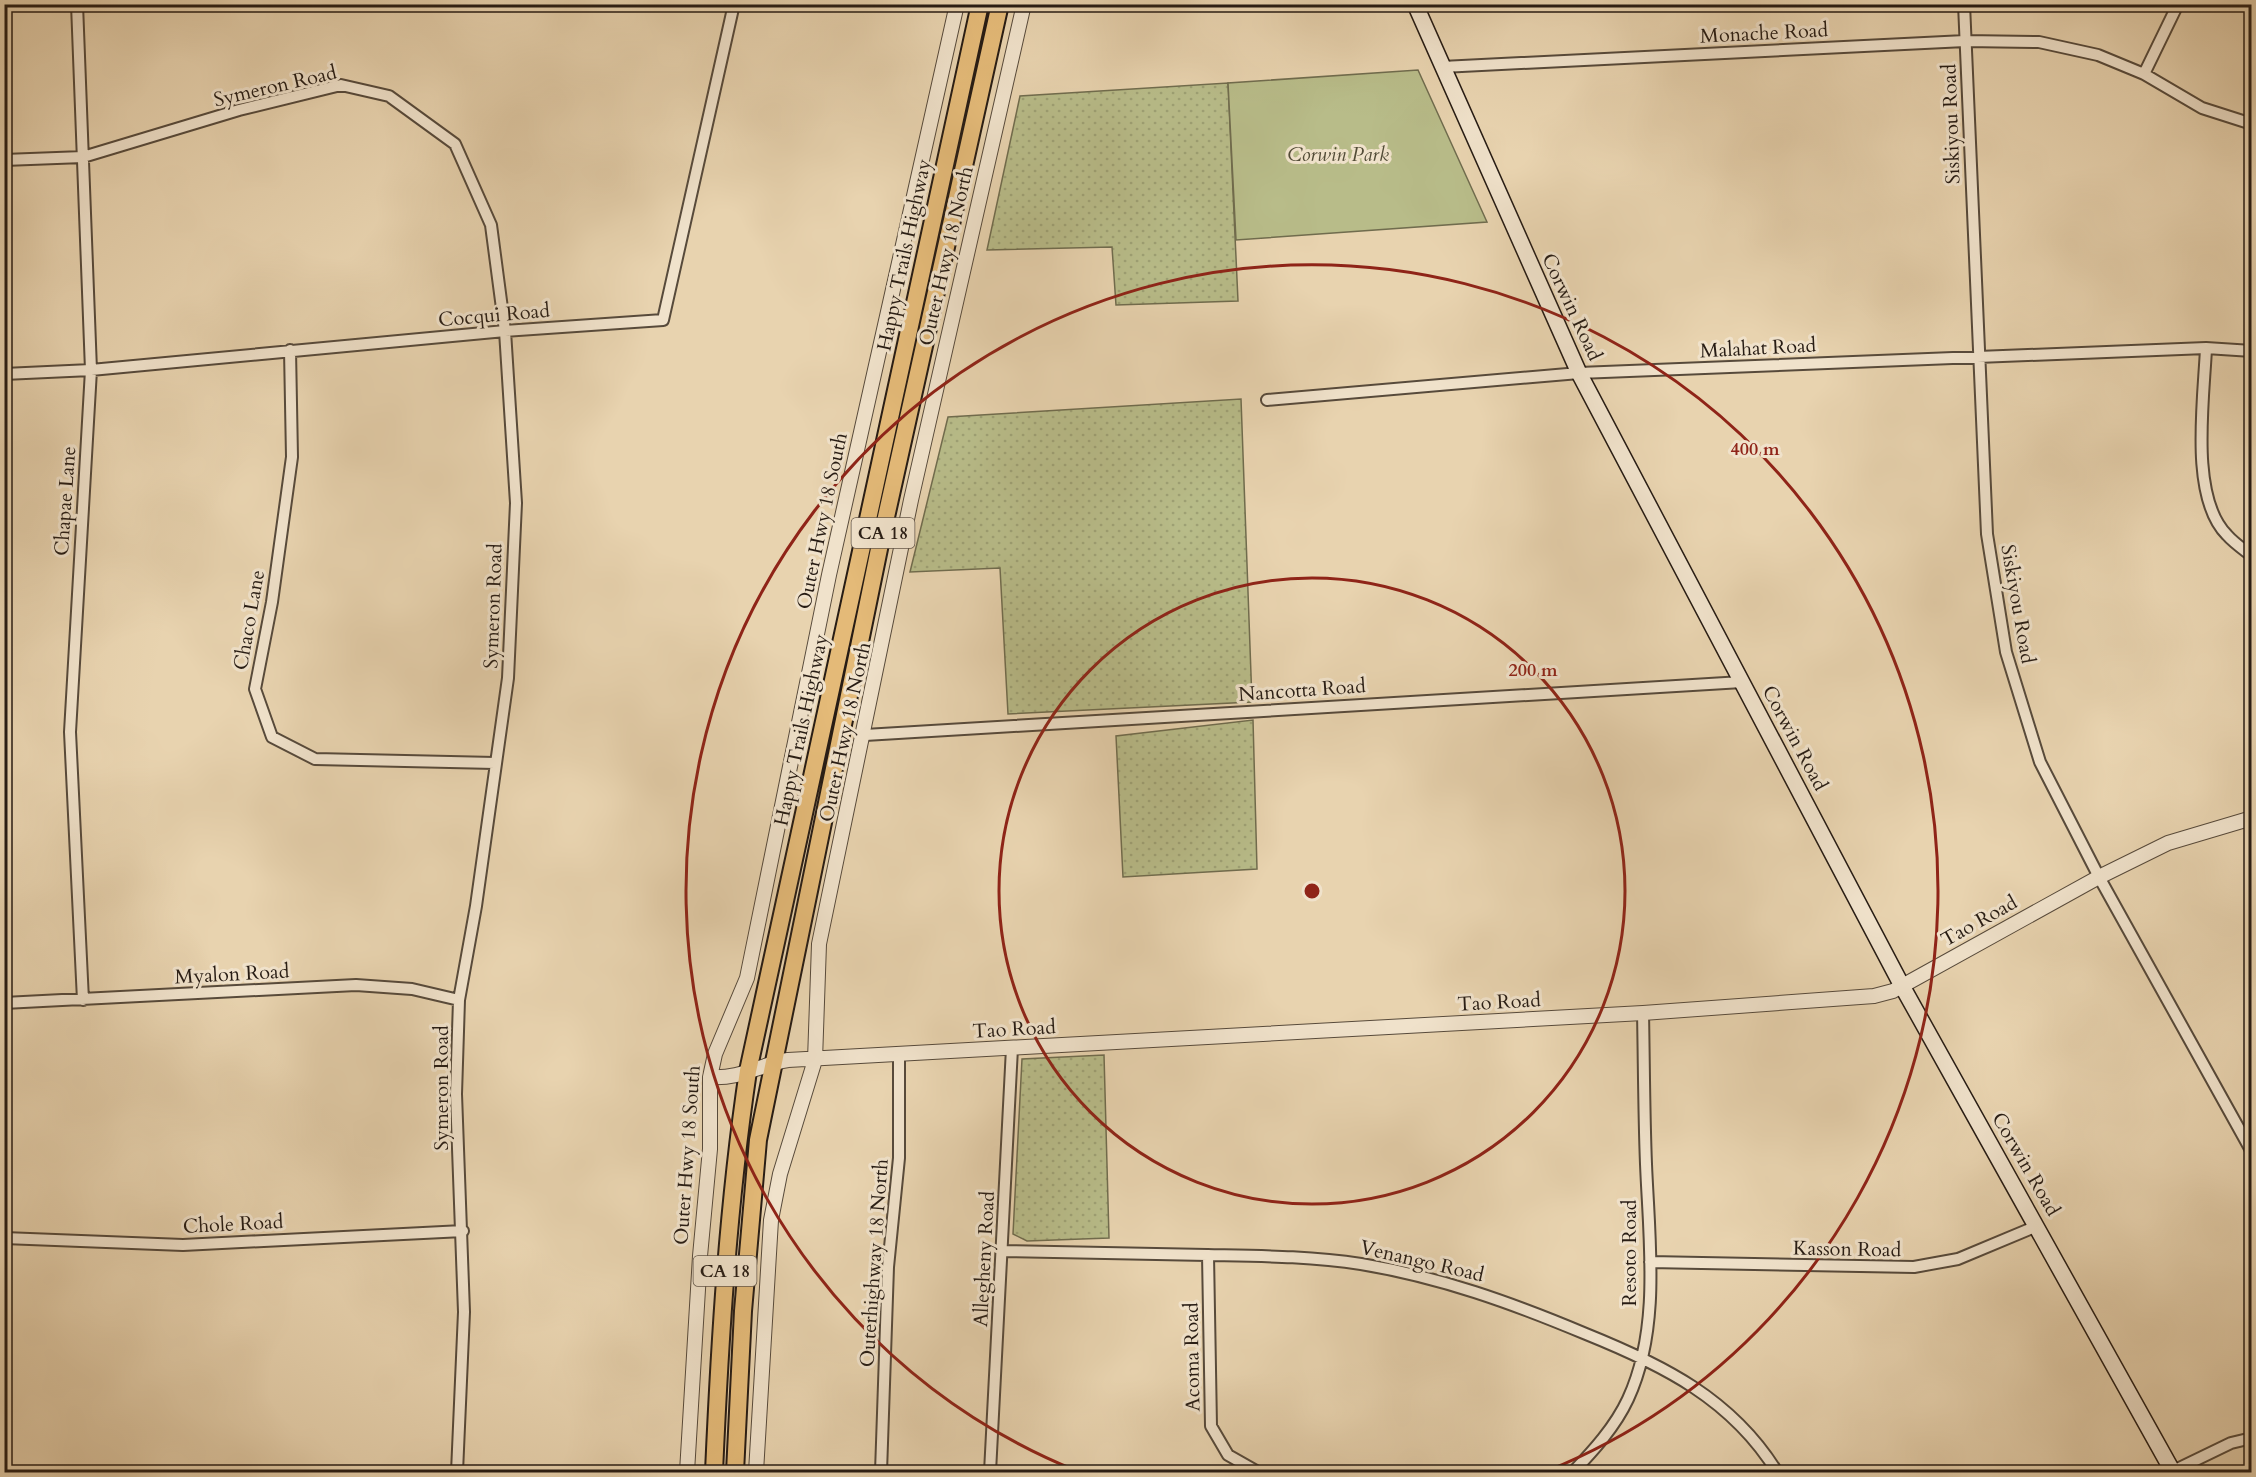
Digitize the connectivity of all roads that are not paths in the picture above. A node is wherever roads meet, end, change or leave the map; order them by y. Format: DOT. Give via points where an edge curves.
graph roads {
  1 [pos="77,4"];
  2 [pos="734,4"];
  3 [pos="957,4"];
  4 [pos="980,4"];
  5 [pos="1000,4"];
  6 [pos="1024,4"];
  7 [pos="1415,4"];
  8 [pos="1964,4"];
  9 [pos="2178,4"];
  10 [pos="1965,41"];
  11 [pos="1442,67"];
  12 [pos="2144,74"];
  13 [pos="2252,123"];
  14 [pos="83,156"];
  15 [pos="4,160"];
  16 [pos="505,331"];
  17 [pos="2206,348"];
  18 [pos="290,350"];
  19 [pos="2252,351"];
  20 [pos="1978,356"];
  21 [pos="91,370"];
  22 [pos="4,374"];
  23 [pos="1579,374"];
  24 [pos="1267,400"];
  25 [pos="2252,556"];
  26 [pos="1742,682"];
  27 [pos="865,735"];
  28 [pos="495,763"];
  29 [pos="2252,818"];
  30 [pos="2098,877"];
  31 [pos="1902,986"];
  32 [pos="83,999"];
  33 [pos="459,1000"];
  34 [pos="4,1003"];
  35 [pos="1643,1013"];
  36 [pos="1012,1048"];
  37 [pos="899,1055"];
  38 [pos="815,1060"];
  39 [pos="773,1062"];
  40 [pos="748,1071"];
  41 [pos="710,1077"];
  42 [pos="2252,1152"];
  43 [pos="2037,1226"];
  44 [pos="463,1230"];
  45 [pos="4,1239"];
  46 [pos="1002,1251"];
  47 [pos="1208,1255"];
  48 [pos="1650,1262"];
  49 [pos="1642,1356"];
  50 [pos="2252,1438"];
  51 [pos="2172,1472"];
  52 [pos="457,1473"];
  53 [pos="687,1473"];
  54 [pos="714,1473"];
  55 [pos="735,1473"];
  56 [pos="756,1473"];
  57 [pos="881,1473"];
  58 [pos="990,1473"];
  59 [pos="1258,1473"];
  60 [pos="1573,1473"];
  61 [pos="1777,1473"];
  1 -- 14 [label="street, Chapae Lane"];
  2 -- 16 [label="street, Cocqui Road" via="663,320"];
  3 -- 41 [label="street, Outer Hwy 18 South" via="829,575 754,948"];
  4 -- 40 [label="main road, Happy Trails Highway / CA 18"];
  5 -- 39 [label="main road, Happy Trails Highway / CA 18" via="883,533"];
  6 -- 27 [label="street, Outer Hwy 18 North" via="911,500"];
  7 -- 11 [label="main road, Corwin Road"];
  8 -- 10 [label="street, Siskiyou Road"];
  9 -- 12 [label="street"];
  10 -- 11 [label="street, Monache Road"];
  10 -- 12 [label="street, Monache Road" via="2039,42 2098,55"];
  10 -- 20 [label="street, Siskiyou Road"];
  11 -- 23 [label="main road, Corwin Road"];
  12 -- 13 [label="street, Monache Road" via="2202,108"];
  14 -- 15 [label="street, Symeron Road"];
  14 -- 16 [label="street, Symeron Road" via="239,110 341,86 389,96 455,144 491,225"];
  14 -- 21 [label="street, Chapae Lane"];
  16 -- 18 [label="street, Cocqui Road"];
  16 -- 28 [label="street, Symeron Road" via="516,502 508,678"];
  17 -- 19 [label="street, Malahat Road"];
  17 -- 20 [label="street, Malahat Road"];
  17 -- 25 [label="street" via="2201,458 2208,502 2225,534"];
  18 -- 21 [label="street, Cocqui Road"];
  18 -- 28 [label="street, Chaco Lane" via="292,457 273,602 255,689 272,737 315,759"];
  20 -- 23 [label="street, Malahat Road"];
  20 -- 30 [label="street, Siskiyou Road" via="1987,534 2006,652 2040,762"];
  21 -- 22 [label="street, Cocqui Road"];
  21 -- 32 [label="street, Chapae Lane" via="70,732"];
  23 -- 24 [label="street, Malahat Road"];
  23 -- 26 [label="main road, Corwin Road"];
  26 -- 27 [label="street, Nancotta Road"];
  26 -- 31 [label="main road, Corwin Road"];
  27 -- 38 [label="street, Outer Hwy 18 North" via="819,944"];
  28 -- 33 [label="street, Symeron Road"];
  29 -- 30 [label="street, Tao Road" via="2168,843"];
  30 -- 31 [label="street, Tao Road"];
  30 -- 42 [label="street, Siskiyou Road"];
  31 -- 35 [label="street, Tao Road" via="1874,996"];
  31 -- 43 [label="main road, Corwin Road"];
  32 -- 33 [label="street, Myalon Road" via="356,986 412,989"];
  32 -- 34 [label="street, Myalon Road"];
  33 -- 44 [label="street, Symeron Road" via="456,1094"];
  35 -- 36 [label="street, Tao Road"];
  35 -- 48 [label="street, Resoto Road"];
  36 -- 37 [label="street, Tao Road"];
  36 -- 46 [label="street, Allegheny Road"];
  37 -- 38 [label="street, Tao Road"];
  37 -- 57 [label="street, Outerhighway 18 North" via="899,1158 888,1268"];
  38 -- 39 [label="street, Tao Road"];
  38 -- 56 [label="street, Outer Hwy 18 North" via="780,1174 771,1220"];
  39 -- 40 [label="street, Tao Road"];
  39 -- 55 [label="main road, Happy Trails Highway / CA 18" via="751,1193"];
  40 -- 41 [label="street, Tao Road" via="732,1078"];
  40 -- 54 [label="main road, Happy Trails Highway / CA 18" via="732,1180"];
  41 -- 53 [label="street, Outer Hwy 18 South" via="710,1149"];
  43 -- 48 [label="street, Kasson Road" via="1958,1259 1914,1267"];
  43 -- 51 [label="main road, Corwin Road"];
  44 -- 45 [label="street, Chole Road" via="183,1245"];
  44 -- 52 [label="street, Symeron Road" via="464,1312"];
  46 -- 47 [label="street, Venango Road"];
  46 -- 58 [label="street, Allegheny Road"];
  47 -- 49 [label="street, Venango Road" via="1361,1264 1478,1291"];
  47 -- 59 [label="street, Acoma Road" via="1211,1426 1228,1455"];
  48 -- 49 [label="street, Resoto Road"];
  49 -- 60 [label="street, Resoto Road" via="1628,1400 1598,1445"];
  49 -- 61 [label="street, Venango Road" via="1681,1377 1723,1409 1763,1449"];
  50 -- 51 [label="street" via="2231,1443"];
}
